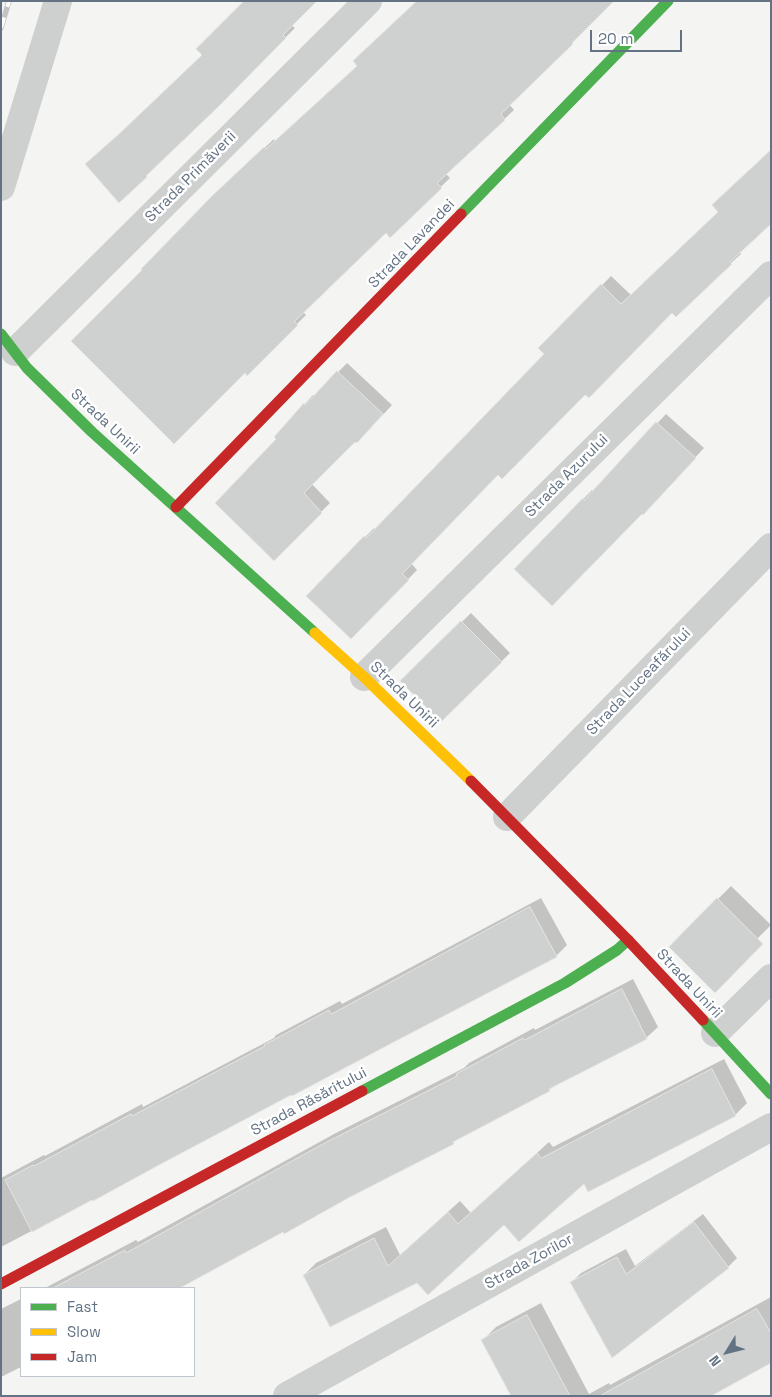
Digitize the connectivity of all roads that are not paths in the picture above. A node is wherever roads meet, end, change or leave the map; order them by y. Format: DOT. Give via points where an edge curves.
graph roads {
  1 [pos="58,1"];
  2 [pos="368,1"];
  3 [pos="668,1"];
  4 [pos="1,187"];
  5 [pos="771,275"];
  6 [pos="8,343"];
  7 [pos="176,507"];
  8 [pos="771,547"];
  9 [pos="364,677"];
  10 [pos="507,817"];
  11 [pos="628,940"];
  12 [pos="771,978"];
  13 [pos="715,1033"];
  14 [pos="771,1094"];
  15 [pos="771,1128"];
  16 [pos="1,1284"];
  17 [pos="287,1396"];
  1 -- 4 [label="street"];
  2 -- 6 [label="street, Strada Primăverii"];
  3 -- 7 [label="street, Strada Lavandei"];
  5 -- 9 [label="street, Strada Azurului"];
  6 -- 7 [label="street, Strada Unirii" via="28,368 92,432"];
  7 -- 9 [label="street, Strada Unirii"];
  8 -- 10 [label="street, Strada Luceafǎrului"];
  9 -- 10 [label="street, Strada Unirii"];
  10 -- 11 [label="street, Strada Unirii"];
  11 -- 13 [label="street, Strada Unirii"];
  11 -- 16 [label="street, Strada Răsăritului" via="565,983"];
  12 -- 13 [label="street"];
  13 -- 14 [label="street, Strada Unirii"];
  15 -- 17 [label="street, Strada Zorilor"];
}
